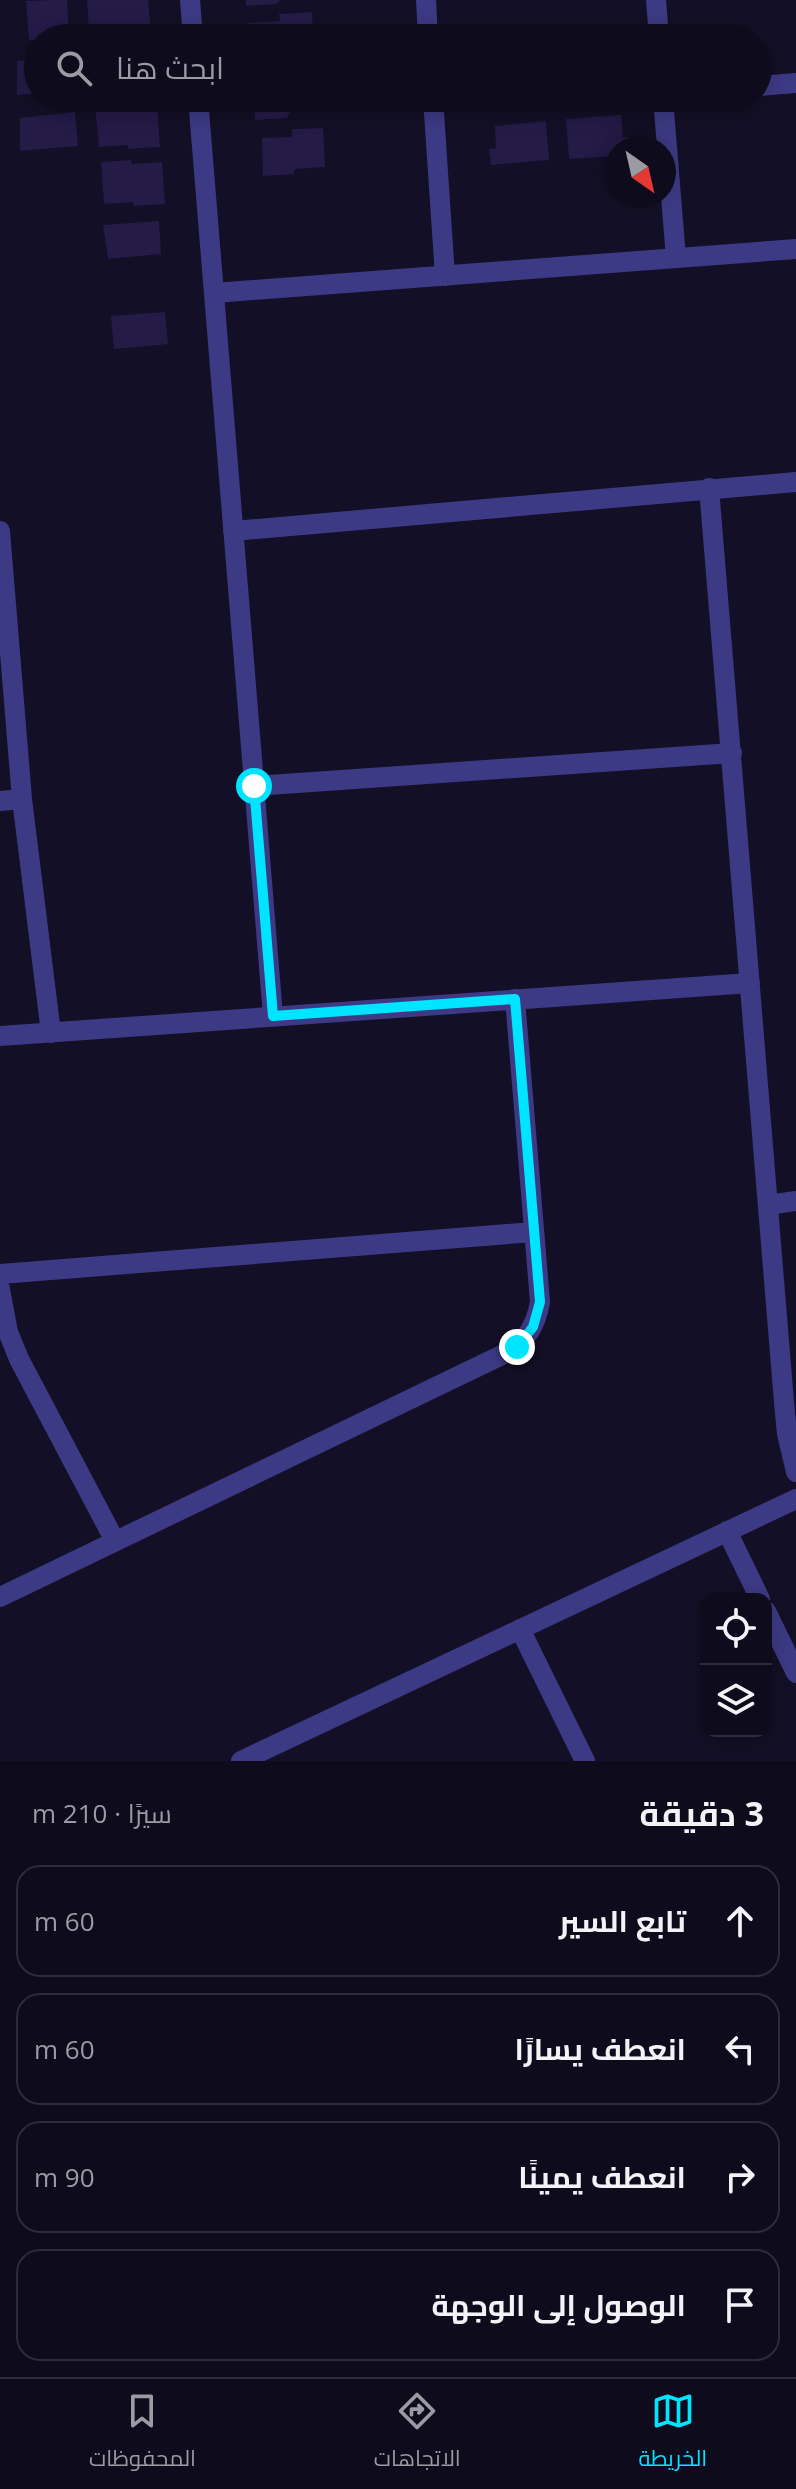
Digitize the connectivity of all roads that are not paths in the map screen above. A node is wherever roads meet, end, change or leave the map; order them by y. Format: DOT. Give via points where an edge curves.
graph roads {
  1 [pos="190,0"];
  2 [pos="426,0"];
  3 [pos="656,0"];
  4 [pos="192,24"];
  5 [pos="427,24"];
  6 [pos="658,24"];
  7 [pos="796,83"];
  8 [pos="772,85"];
  9 [pos="199,112"];
  10 [pos="434,112"];
  11 [pos="664,112"];
  12 [pos="796,249"];
  13 [pos="676,258"];
  14 [pos="445,276"];
  15 [pos="214,293"];
  16 [pos="796,482"];
  17 [pos="709,488"];
  18 [pos="0,531"];
  19 [pos="233,531"];
  20 [pos="2,569"];
  21 [pos="732,753"];
  22 [pos="254,786"];
  23 [pos="22,799"];
  24 [pos="0,801"];
  25 [pos="750,983"];
  26 [pos="515,999"];
  27 [pos="273,1016"];
  28 [pos="51,1033"];
  29 [pos="0,1036"];
  30 [pos="796,1201"];
  31 [pos="768,1205"];
  32 [pos="534,1232"];
  33 [pos="0,1274"];
  34 [pos="0,1289"];
  35 [pos="796,1472"];
  36 [pos="796,1499"];
  37 [pos="727,1531"];
  38 [pos="115,1541"];
  39 [pos="757,1593"];
  40 [pos="0,1597"];
  41 [pos="772,1623"];
  42 [pos="520,1629"];
  43 [pos="796,1673"];
  44 [pos="241,1761"];
  45 [pos="585,1761"];
  1 -- 4 [label="street"];
  2 -- 5 [label="street"];
  3 -- 6 [label="street"];
  7 -- 8 [label="street"];
  9 -- 15 [label="street"];
  10 -- 14 [label="street"];
  11 -- 13 [label="street"];
  12 -- 13 [label="street"];
  13 -- 14 [label="street"];
  14 -- 15 [label="street"];
  15 -- 19 [label="street"];
  16 -- 17 [label="street"];
  17 -- 19 [label="street"];
  17 -- 21 [label="street"];
  18 -- 20 [label="street"];
  19 -- 22 [label="street"];
  20 -- 23 [label="street"];
  21 -- 22 [label="street"];
  21 -- 25 [label="street"];
  22 -- 27 [label="street"];
  23 -- 24 [label="street"];
  23 -- 28 [label="street"];
  25 -- 26 [label="street"];
  25 -- 31 [label="street"];
  26 -- 27 [label="street"];
  26 -- 32 [label="street"];
  27 -- 28 [label="street"];
  28 -- 29 [label="street"];
  30 -- 31 [label="street"];
  31 -- 35 [label="street" via="787,1434"];
  32 -- 33 [label="street"];
  32 -- 38 [label="street" via="540,1302 533,1327 517,1347"];
  34 -- 38 [label="street" via="19,1359"];
  36 -- 37 [label="street"];
  37 -- 39 [label="street"];
  37 -- 42 [label="street"];
  38 -- 40 [label="street"];
  41 -- 43 [label="street"];
  42 -- 44 [label="street"];
  42 -- 45 [label="street"];
}
